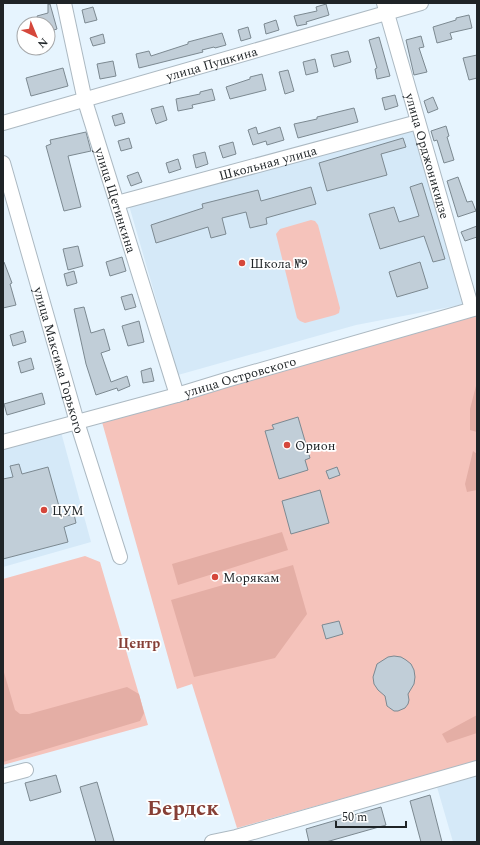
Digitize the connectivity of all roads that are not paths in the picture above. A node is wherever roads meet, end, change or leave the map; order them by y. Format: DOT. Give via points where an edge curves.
graph roads {
  1 [pos="64,3"];
  2 [pos="420,3"];
  3 [pos="385,8"];
  4 [pos="85,101"];
  5 [pos="418,122"];
  6 [pos="3,123"];
  7 [pos="3,163"];
  8 [pos="117,203"];
  9 [pos="475,309"];
  10 [pos="177,395"];
  11 [pos="77,422"];
  12 [pos="3,442"];
  13 [pos="120,557"];
  14 [pos="477,768"];
  15 [pos="26,770"];
  16 [pos="3,776"];
  17 [pos="212,842"];
  1 -- 4 [label="street, улица Щетинкина"];
  2 -- 3 [label="street, улица Пушкина"];
  3 -- 4 [label="street, улица Пушкина"];
  3 -- 5 [label="street, улица Орджоникидзе"];
  4 -- 6 [label="street, улица Пушкина"];
  4 -- 8 [label="street, улица Щетинкина"];
  5 -- 8 [label="street, Школьная улица"];
  5 -- 9 [label="street, улица Орджоникидзе"];
  7 -- 11 [label="street, улица Максима Горького"];
  8 -- 10 [label="street, улица Щетинкина"];
  9 -- 10 [label="street, улица Островского"];
  10 -- 11 [label="street, улица Островского"];
  11 -- 12 [label="street, улица Островского"];
  11 -- 13 [label="street, улица Максима Горького"];
  14 -- 17 [label="street"];
  15 -- 16 [label="street"];
}
